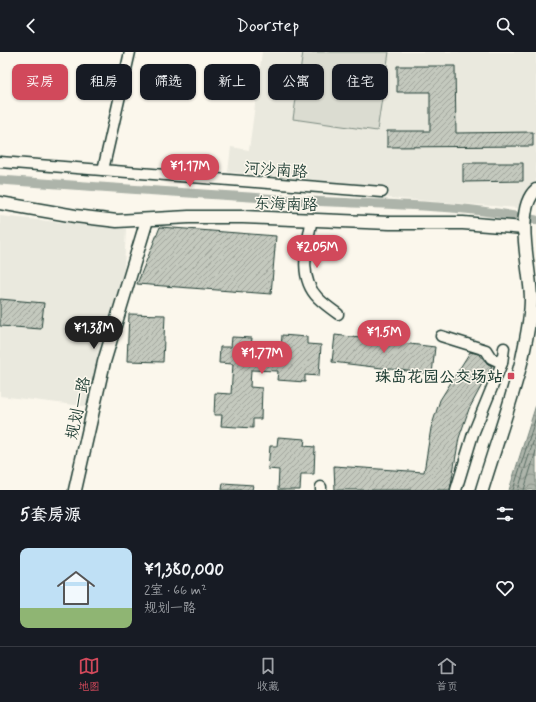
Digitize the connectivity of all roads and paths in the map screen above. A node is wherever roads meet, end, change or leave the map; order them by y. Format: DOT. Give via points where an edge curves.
graph roads {
  1 [pos="130,52"];
  2 [pos="0,162"];
  3 [pos="103,170"];
  4 [pos="536,190"];
  5 [pos="382,192"];
  6 [pos="0,203"];
  7 [pos="312,219"];
  8 [pos="147,220"];
  9 [pos="524,224"];
  10 [pos="338,314"];
  11 [pos="441,336"];
  12 [pos="504,348"];
  13 [pos="502,363"];
  14 [pos="75,490"];
  15 [pos="456,490"];
  16 [pos="482,490"];
  1 -- 3 [label="street"];
  2 -- 3 [label="street, 河沙南路"];
  3 -- 5 [label="street, 河沙南路"];
  4 -- 9 [label="street" via="527,206"];
  6 -- 8 [label="street, 东海南路" via="96,219"];
  7 -- 8 [label="street, 东海南路" via="218,217"];
  7 -- 9 [label="street, 东海南路"];
  7 -- 10 [label="street" via="304,256 309,286 318,298"];
  8 -- 14 [label="street, 规划一路" via="104,362"];
  9 -- 16 [label="street" via="531,297 530,325 512,396"];
  11 -- 13 [label="street" via="486,350 491,358"];
  12 -- 13 [label="street"];
  13 -- 15 [label="street" via="473,434"];
}
